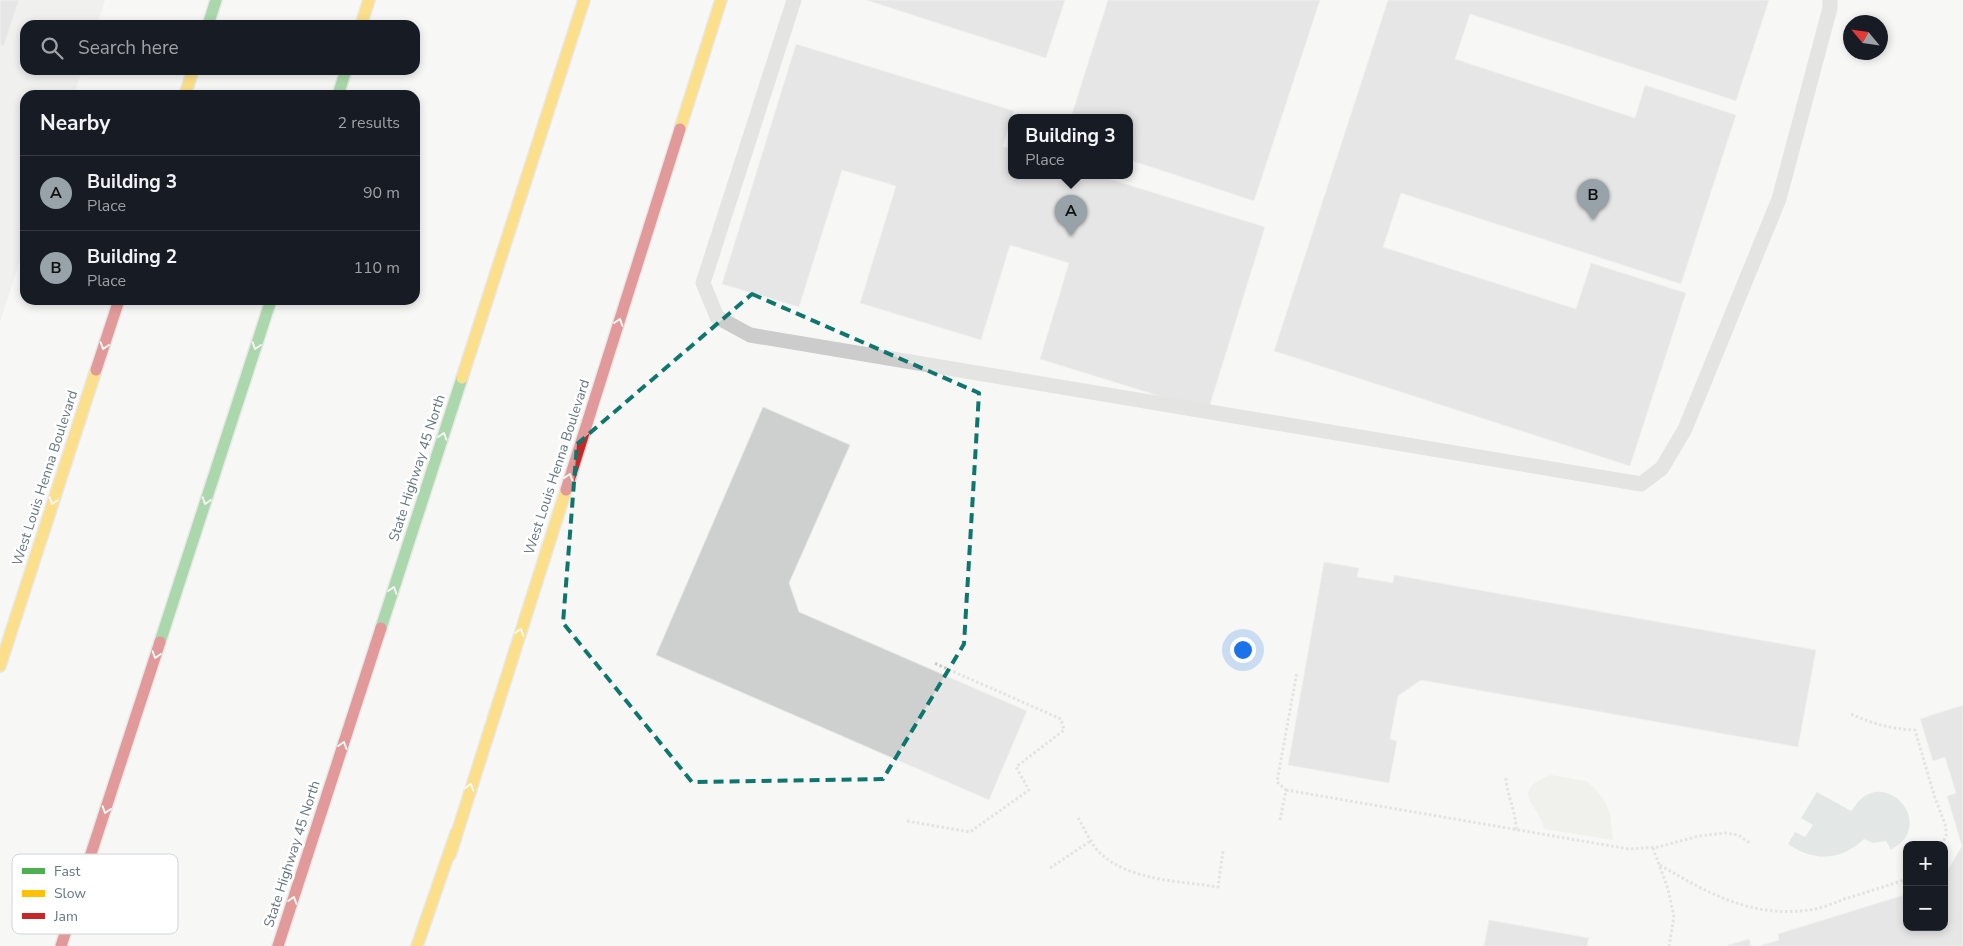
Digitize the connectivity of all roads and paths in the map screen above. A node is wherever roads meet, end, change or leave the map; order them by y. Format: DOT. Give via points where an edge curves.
graph roads {
  1 [pos="216,0"];
  2 [pos="369,0"];
  3 [pos="584,0"];
  4 [pos="721,0"];
  5 [pos="794,0"];
  6 [pos="1830,0"];
  7 [pos="210,20"];
  8 [pos="363,20"];
  9 [pos="191,75"];
  10 [pos="344,75"];
  11 [pos="187,90"];
  12 [pos="340,90"];
  13 [pos="117,305"];
  14 [pos="269,305"];
  15 [pos="934,663"];
  16 [pos="0,666"];
  17 [pos="1297,672"];
  18 [pos="1851,714"];
  19 [pos="1506,778"];
  20 [pos="1286,790"];
  21 [pos="1078,818"];
  22 [pos="1280,820"];
  23 [pos="906,821"];
  24 [pos="1516,830"];
  25 [pos="456,833"];
  26 [pos="1092,840"];
  27 [pos="1944,841"];
  28 [pos="1750,843"];
  29 [pos="1653,848"];
  30 [pos="1223,851"];
  31 [pos="91,854"];
  32 [pos="1660,865"];
  33 [pos="1050,868"];
  34 [pos="1903,880"];
  35 [pos="65,934"];
  36 [pos="61,946"];
  37 [pos="278,946"];
  38 [pos="417,946"];
  39 [pos="427,946"];
  40 [pos="1670,946"];
  1 -- 7 [label="main road"];
  2 -- 8 [label="main road"];
  37 -- 3 [label="main road, State Highway 45 North, one-way"];
  25 -- 4 [label="main road, West Louis Henna Boulevard, one-way"];
  5 -- 6 [label="lane" via="703,283 716,317 750,335 1641,484 1662,468 1685,429 1779,199"];
  9 -- 11 [label="main road"];
  10 -- 12 [label="main road"];
  13 -- 16 [label="main road, West Louis Henna Boulevard, one-way"];
  14 -- 31 [label="main road, one-way"];
  15 -- 23 [label="path" via="1061,719 1064,730 1016,767 1030,790 970,832"];
  17 -- 20 [label="path" via="1278,782"];
  18 -- 27 [label="path" via="1873,724 1914,730 1946,828"];
  19 -- 24 [label="path" via="1516,816"];
  20 -- 22 [label="path"];
  20 -- 24 [label="path"];
  21 -- 26 [label="path"];
  24 -- 29 [label="path" via="1630,849"];
  25 -- 38 [label="main road"];
  25 -- 39 [label="main road, West Louis Henna Boulevard"];
  26 -- 30 [label="path" via="1099,853 1120,867 1144,875 1218,887"];
  26 -- 33 [label="path"];
  28 -- 29 [label="path" via="1738,835 1726,833"];
  29 -- 32 [label="path"];
  32 -- 34 [label="path" via="1708,893 1734,903 1790,912 1816,909"];
  32 -- 40 [label="path" via="1674,917"];
  35 -- 36 [label="main road, one-way"];
}
